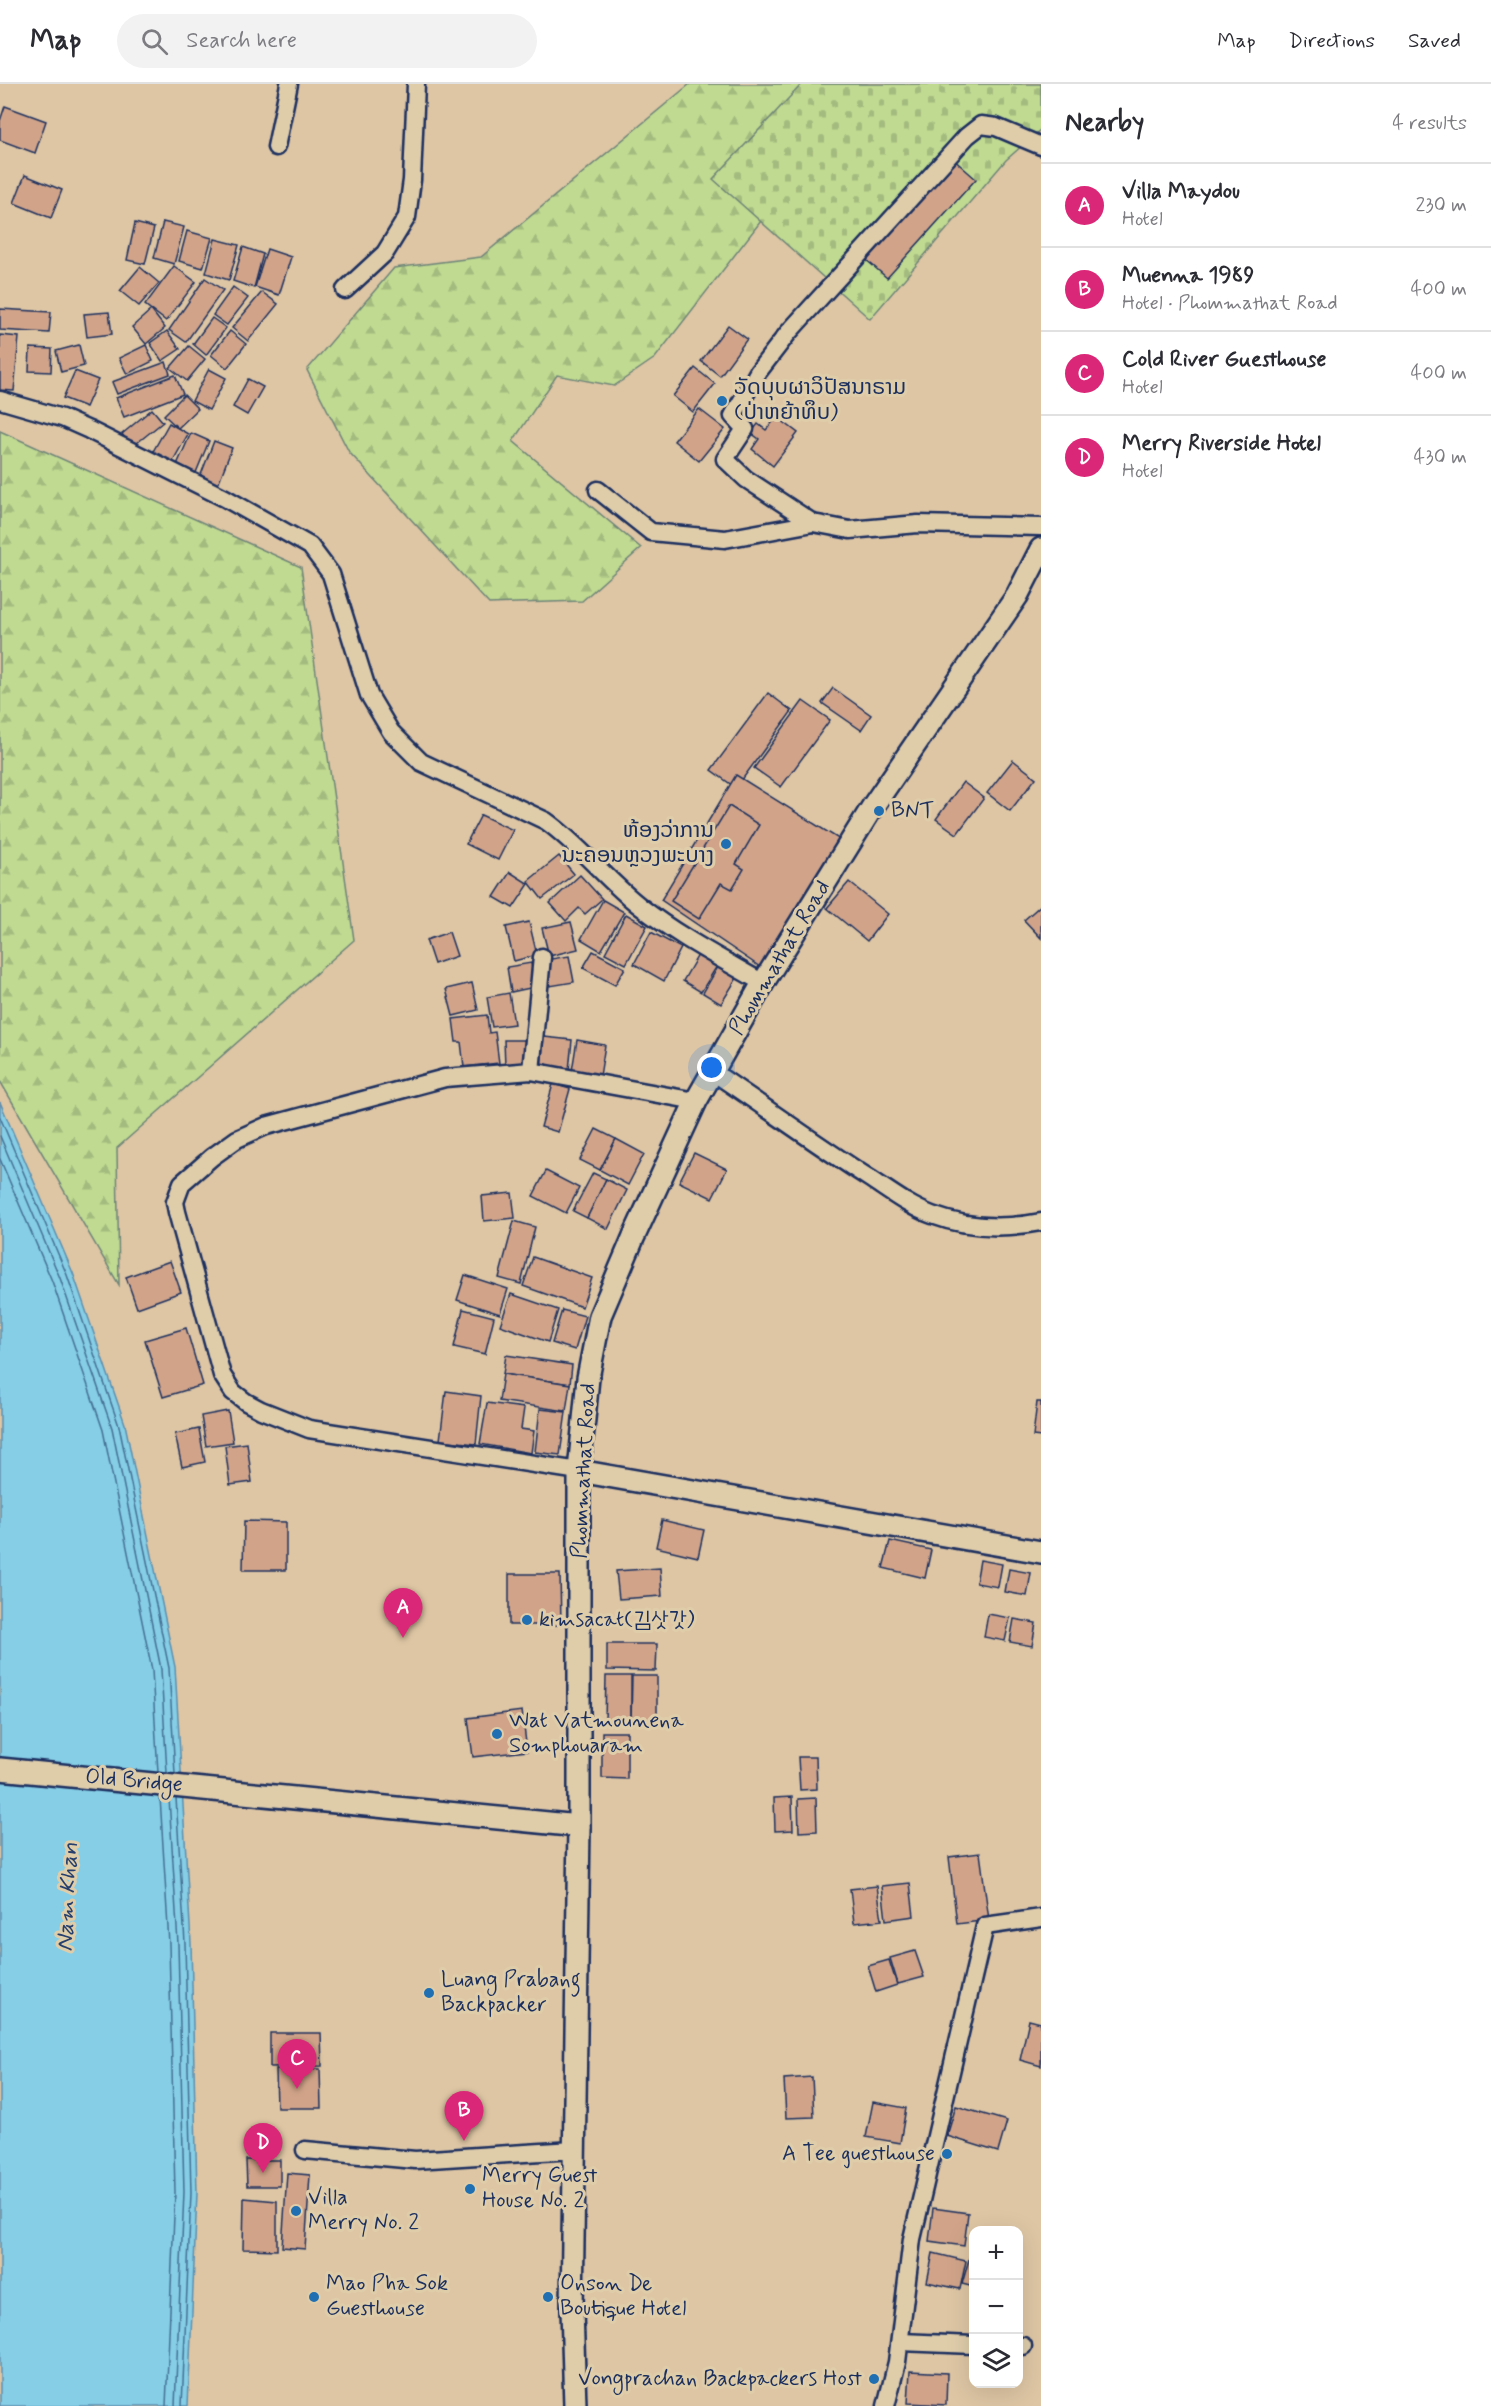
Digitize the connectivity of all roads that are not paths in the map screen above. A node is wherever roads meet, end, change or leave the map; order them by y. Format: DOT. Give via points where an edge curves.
graph roads {
  1 [pos="289,84"];
  2 [pos="416,84"];
  3 [pos="1041,146"];
  4 [pos="276,147"];
  5 [pos="345,290"];
  6 [pos="0,400"];
  7 [pos="598,490"];
  8 [pos="813,523"];
  9 [pos="1041,527"];
  10 [pos="1041,549"];
  11 [pos="1035,577"];
  12 [pos="542,957"];
  13 [pos="763,982"];
  14 [pos="531,1071"];
  15 [pos="713,1072"];
  16 [pos="696,1101"];
  17 [pos="1041,1222"];
  18 [pos="579,1471"];
  19 [pos="1041,1552"];
  20 [pos="0,1769"];
  21 [pos="579,1826"];
  22 [pos="1041,1918"];
  23 [pos="305,2150"];
  24 [pos="574,2150"];
  25 [pos="900,2342"];
  26 [pos="969,2344"];
  27 [pos="576,2404"];
  28 [pos="886,2406"];
  1 -- 4 [label="street"];
  2 -- 5 [label="street" via="407,217 385,253"];
  3 -- 8 [label="street" via="996,127 981,125 967,136 788,333 758,372 733,416 745,429 725,459 746,479"];
  6 -- 13 [label="street" via="71,422 298,538 318,555 331,574 369,695 406,750 436,770 546,821 641,907"];
  7 -- 8 [label="street" via="651,532 725,539"];
  8 -- 9 [label="street" via="850,530 918,524"];
  10 -- 11 [label="street, Phommathat Road"];
  11 -- 13 [label="street, Phommathat Road" via="1017,596 873,806"];
  12 -- 14 [label="street"];
  13 -- 15 [label="street, Phommathat Road"];
  14 -- 16 [label="street"];
  14 -- 18 [label="street" via="445,1078 266,1126 212,1156 182,1183 176,1202 222,1375 233,1392 246,1402 309,1429"];
  15 -- 16 [label="street, Phommathat Road"];
  15 -- 17 [label="street" via="856,1169 933,1215 985,1227"];
  16 -- 18 [label="street, Phommathat Road" via="600,1316 588,1378"];
  18 -- 19 [label="street"];
  18 -- 21 [label="street, Phommathat Road"];
  20 -- 21 [label="street, Old Bridge"];
  21 -- 24 [label="street, Phommathat Road"];
  22 -- 25 [label="street" via="985,1926 912,2239"];
  23 -- 24 [label="street" via="415,2160"];
  24 -- 27 [label="street, Phommathat Road" via="572,2309"];
  25 -- 26 [label="street"];
  25 -- 28 [label="street"];
}
